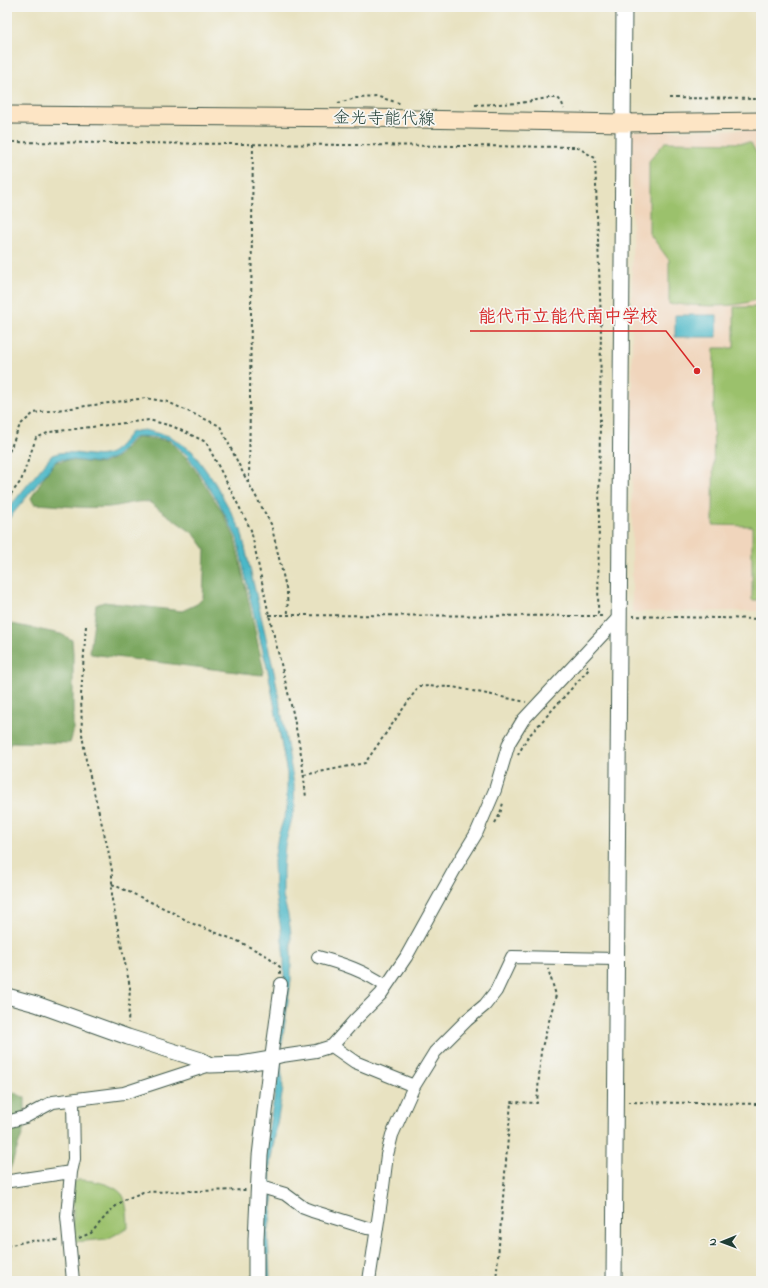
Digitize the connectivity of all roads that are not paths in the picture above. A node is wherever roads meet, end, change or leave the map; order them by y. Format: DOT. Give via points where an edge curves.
graph roads {
  1 [pos="624,7"];
  2 [pos="7,115"];
  3 [pos="761,121"];
  4 [pos="624,123"];
  5 [pos="620,616"];
  6 [pos="318,957"];
  7 [pos="616,959"];
  8 [pos="282,984"];
  9 [pos="386,986"];
  10 [pos="7,996"];
  11 [pos="332,1046"];
  12 [pos="277,1057"];
  13 [pos="210,1065"];
  14 [pos="414,1086"];
  15 [pos="73,1100"];
  16 [pos="7,1122"];
  17 [pos="71,1172"];
  18 [pos="10,1181"];
  19 [pos="258,1188"];
  20 [pos="376,1230"];
  21 [pos="68,1280"];
  22 [pos="256,1281"];
  23 [pos="369,1281"];
  24 [pos="614,1281"];
  1 -- 4 [label="street"];
  2 -- 4 [label="main road, 金光寺能代線"];
  3 -- 4 [label="main road, 金光寺能代線"];
  4 -- 5 [label="street"];
  5 -- 7 [label="street"];
  5 -- 9 [label="street" via="523,720 509,743 495,790 476,834 406,957"];
  6 -- 9 [label="street" via="348,966"];
  7 -- 14 [label="street" via="512,957 496,991 485,1005 435,1052"];
  7 -- 24 [label="street"];
  8 -- 12 [label="street"];
  9 -- 11 [label="street"];
  10 -- 13 [label="street"];
  11 -- 12 [label="street"];
  11 -- 14 [label="street" via="355,1062"];
  12 -- 13 [label="street" via="241,1064"];
  12 -- 19 [label="street" via="260,1156"];
  13 -- 15 [label="street" via="124,1093"];
  14 -- 20 [label="street" via="392,1135"];
  15 -- 16 [label="street" via="53,1102"];
  15 -- 17 [label="street" via="74,1160"];
  17 -- 18 [label="street"];
  17 -- 21 [label="street" via="67,1216"];
  19 -- 20 [label="street" via="275,1190 304,1208"];
  19 -- 22 [label="street"];
  20 -- 23 [label="street"];
}
